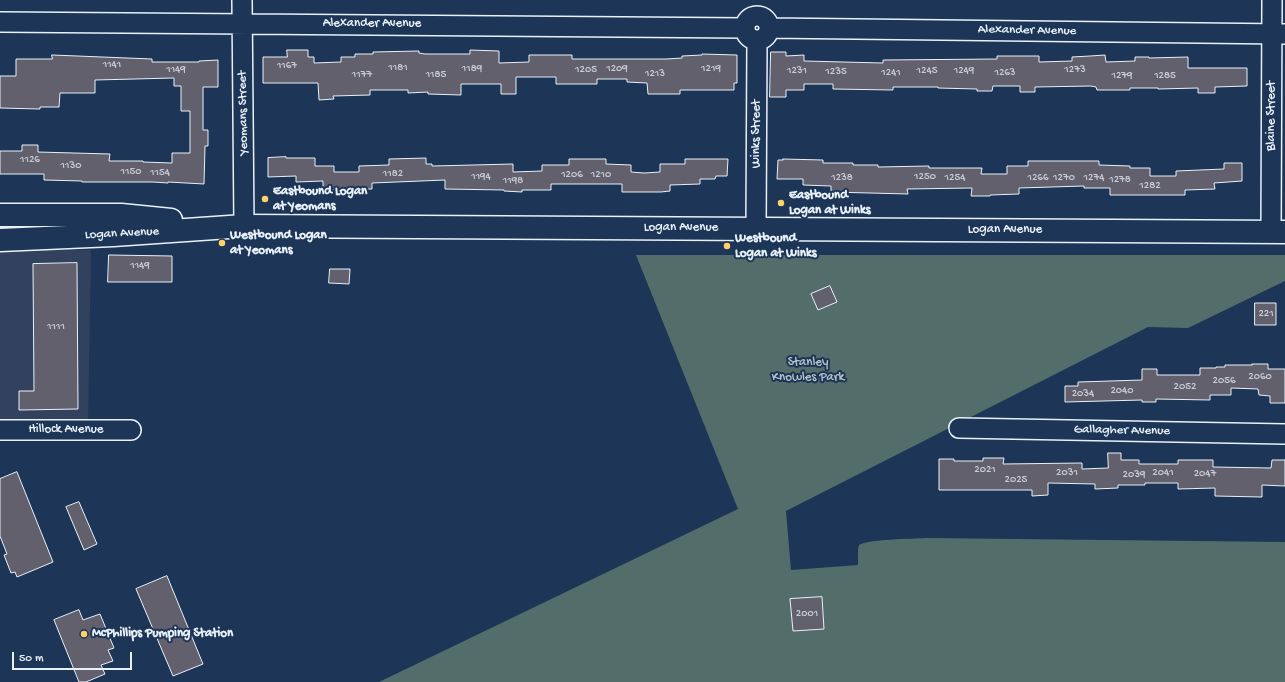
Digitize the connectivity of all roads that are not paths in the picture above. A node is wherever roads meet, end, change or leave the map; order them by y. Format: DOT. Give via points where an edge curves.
graph roads {
  1 [pos="242,0"];
  2 [pos="1272,0"];
  3 [pos="0,22"];
  4 [pos="757,22"];
  5 [pos="242,24"];
  6 [pos="1278,34"];
  7 [pos="0,215"];
  8 [pos="244,226"];
  9 [pos="756,229"];
  10 [pos="1278,232"];
  11 [pos="0,240"];
  12 [pos="959,428"];
  13 [pos="0,430"];
  14 [pos="131,430"];
  15 [pos="1285,434"];
  1 -- 5 [label="street, Yeomans Street"];
  2 -- 6 [label="street, Blaine Street"];
  3 -- 5 [label="street, Alexander Avenue"];
  4 -- 5 [label="street, Alexander Avenue"];
  4 -- 6 [label="street, Alexander Avenue"];
  4 -- 9 [label="street, Winks Street"];
  5 -- 8 [label="street, Yeomans Street"];
  6 -- 10 [label="street, Blaine Street"];
  7 -- 8 [label="main road, Logan Avenue" via="121,216"];
  8 -- 9 [label="main road, Logan Avenue"];
  8 -- 11 [label="main road, Logan Avenue"];
  9 -- 10 [label="main road, Logan Avenue"];
  12 -- 15 [label="street, Gallagher Avenue"];
  13 -- 14 [label="street, Hillock Avenue"];
}
